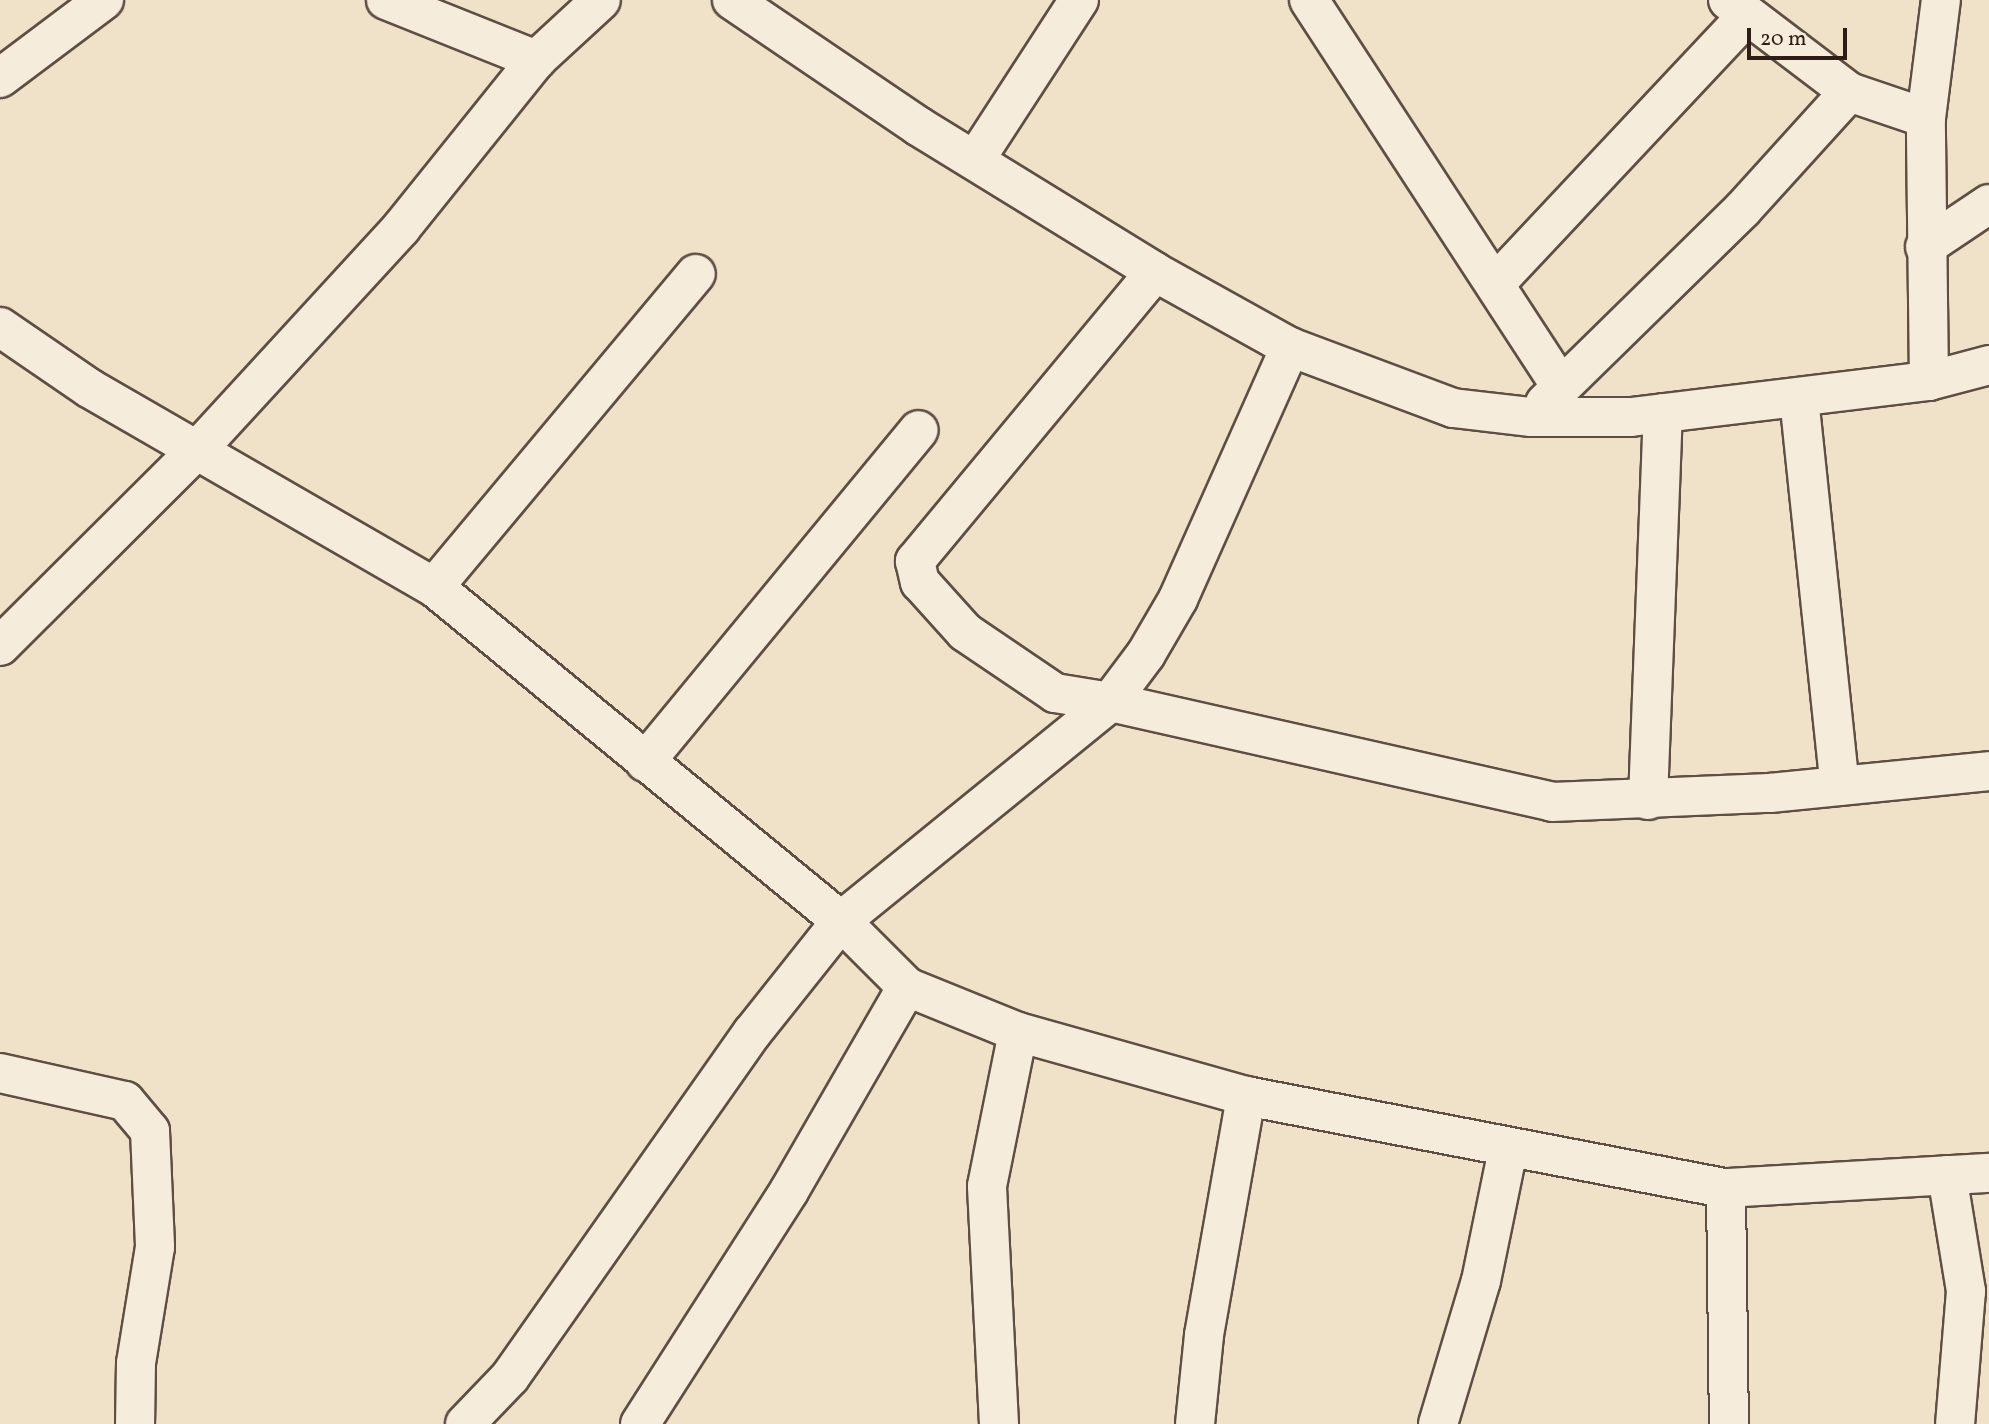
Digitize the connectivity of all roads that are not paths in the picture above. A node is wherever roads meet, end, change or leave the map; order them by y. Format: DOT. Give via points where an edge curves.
graph roads {
  1 [pos="104,0"];
  2 [pos="386,0"];
  3 [pos="601,0"];
  4 [pos="732,0"];
  5 [pos="1079,0"];
  6 [pos="1309,0"];
  7 [pos="1941,0"];
  8 [pos="1737,8"];
  9 [pos="536,60"];
  10 [pos="5,64"];
  11 [pos="1849,92"];
  12 [pos="1926,118"];
  13 [pos="975,160"];
  14 [pos="1989,204"];
  15 [pos="1925,247"];
  16 [pos="1155,272"];
  17 [pos="696,274"];
  18 [pos="1495,284"];
  19 [pos="0,327"];
  20 [pos="1290,347"];
  21 [pos="1989,365"];
  22 [pos="1929,381"];
  23 [pos="1561,386"];
  24 [pos="1799,398"];
  25 [pos="1663,413"];
  26 [pos="1531,417"];
  27 [pos="919,430"];
  28 [pos="199,448"];
  29 [pos="434,587"];
  30 [pos="0,646"];
  31 [pos="1110,702"];
  32 [pos="645,762"];
  33 [pos="1989,771"];
  34 [pos="1840,786"];
  35 [pos="1648,800"];
  36 [pos="841,920"];
  37 [pos="907,987"];
  38 [pos="1018,1032"];
  39 [pos="0,1073"];
  40 [pos="1246,1096"];
  41 [pos="1508,1149"];
  42 [pos="1989,1174"];
  43 [pos="1947,1175"];
  44 [pos="1726,1188"];
  45 [pos="135,1424"];
  46 [pos="465,1424"];
  47 [pos="640,1424"];
  48 [pos="999,1424"];
  49 [pos="1195,1424"];
  50 [pos="1438,1424"];
  51 [pos="1728,1424"];
  52 [pos="1955,1424"];
  1 -- 10 [label="street"];
  2 -- 9 [label="street"];
  3 -- 9 [label="street"];
  4 -- 13 [label="street"];
  5 -- 13 [label="street"];
  6 -- 18 [label="street"];
  7 -- 12 [label="street"];
  8 -- 11 [label="street"];
  8 -- 18 [label="street"];
  9 -- 28 [label="street" via="401,228"];
  11 -- 12 [label="street"];
  11 -- 23 [label="street" via="1743,209"];
  12 -- 15 [label="street"];
  13 -- 16 [label="street"];
  14 -- 15 [label="street"];
  15 -- 22 [label="street"];
  16 -- 20 [label="street"];
  16 -- 31 [label="street" via="915,561 920,582 965,632 1013,670 1055,693"];
  17 -- 29 [label="street"];
  18 -- 23 [label="street"];
  19 -- 28 [label="street" via="89,388"];
  20 -- 26 [label="street" via="1453,408"];
  20 -- 31 [label="street" via="1178,599"];
  21 -- 22 [label="street"];
  22 -- 24 [label="street"];
  23 -- 26 [label="street"];
  24 -- 25 [label="street"];
  24 -- 34 [label="street"];
  25 -- 26 [label="street"];
  25 -- 35 [label="street"];
  27 -- 32 [label="street"];
  28 -- 29 [label="street"];
  28 -- 30 [label="street"];
  29 -- 32 [label="street"];
  31 -- 35 [label="street" via="1495,794 1552,802"];
  31 -- 36 [label="street"];
  32 -- 36 [label="street"];
  33 -- 34 [label="street"];
  34 -- 35 [label="street"];
  36 -- 37 [label="street"];
  36 -- 46 [label="street" via="752,1033 510,1377"];
  37 -- 38 [label="street"];
  37 -- 47 [label="street" via="789,1191"];
  38 -- 40 [label="street"];
  38 -- 48 [label="street" via="987,1186"];
  39 -- 45 [label="street" via="125,1101 150,1131 155,1247 136,1363"];
  40 -- 41 [label="street"];
  40 -- 49 [label="street" via="1204,1335"];
  41 -- 44 [label="street"];
  41 -- 50 [label="street" via="1481,1281"];
  42 -- 43 [label="street"];
  43 -- 44 [label="street"];
  43 -- 52 [label="street" via="1966,1291"];
  44 -- 51 [label="street"];
}
